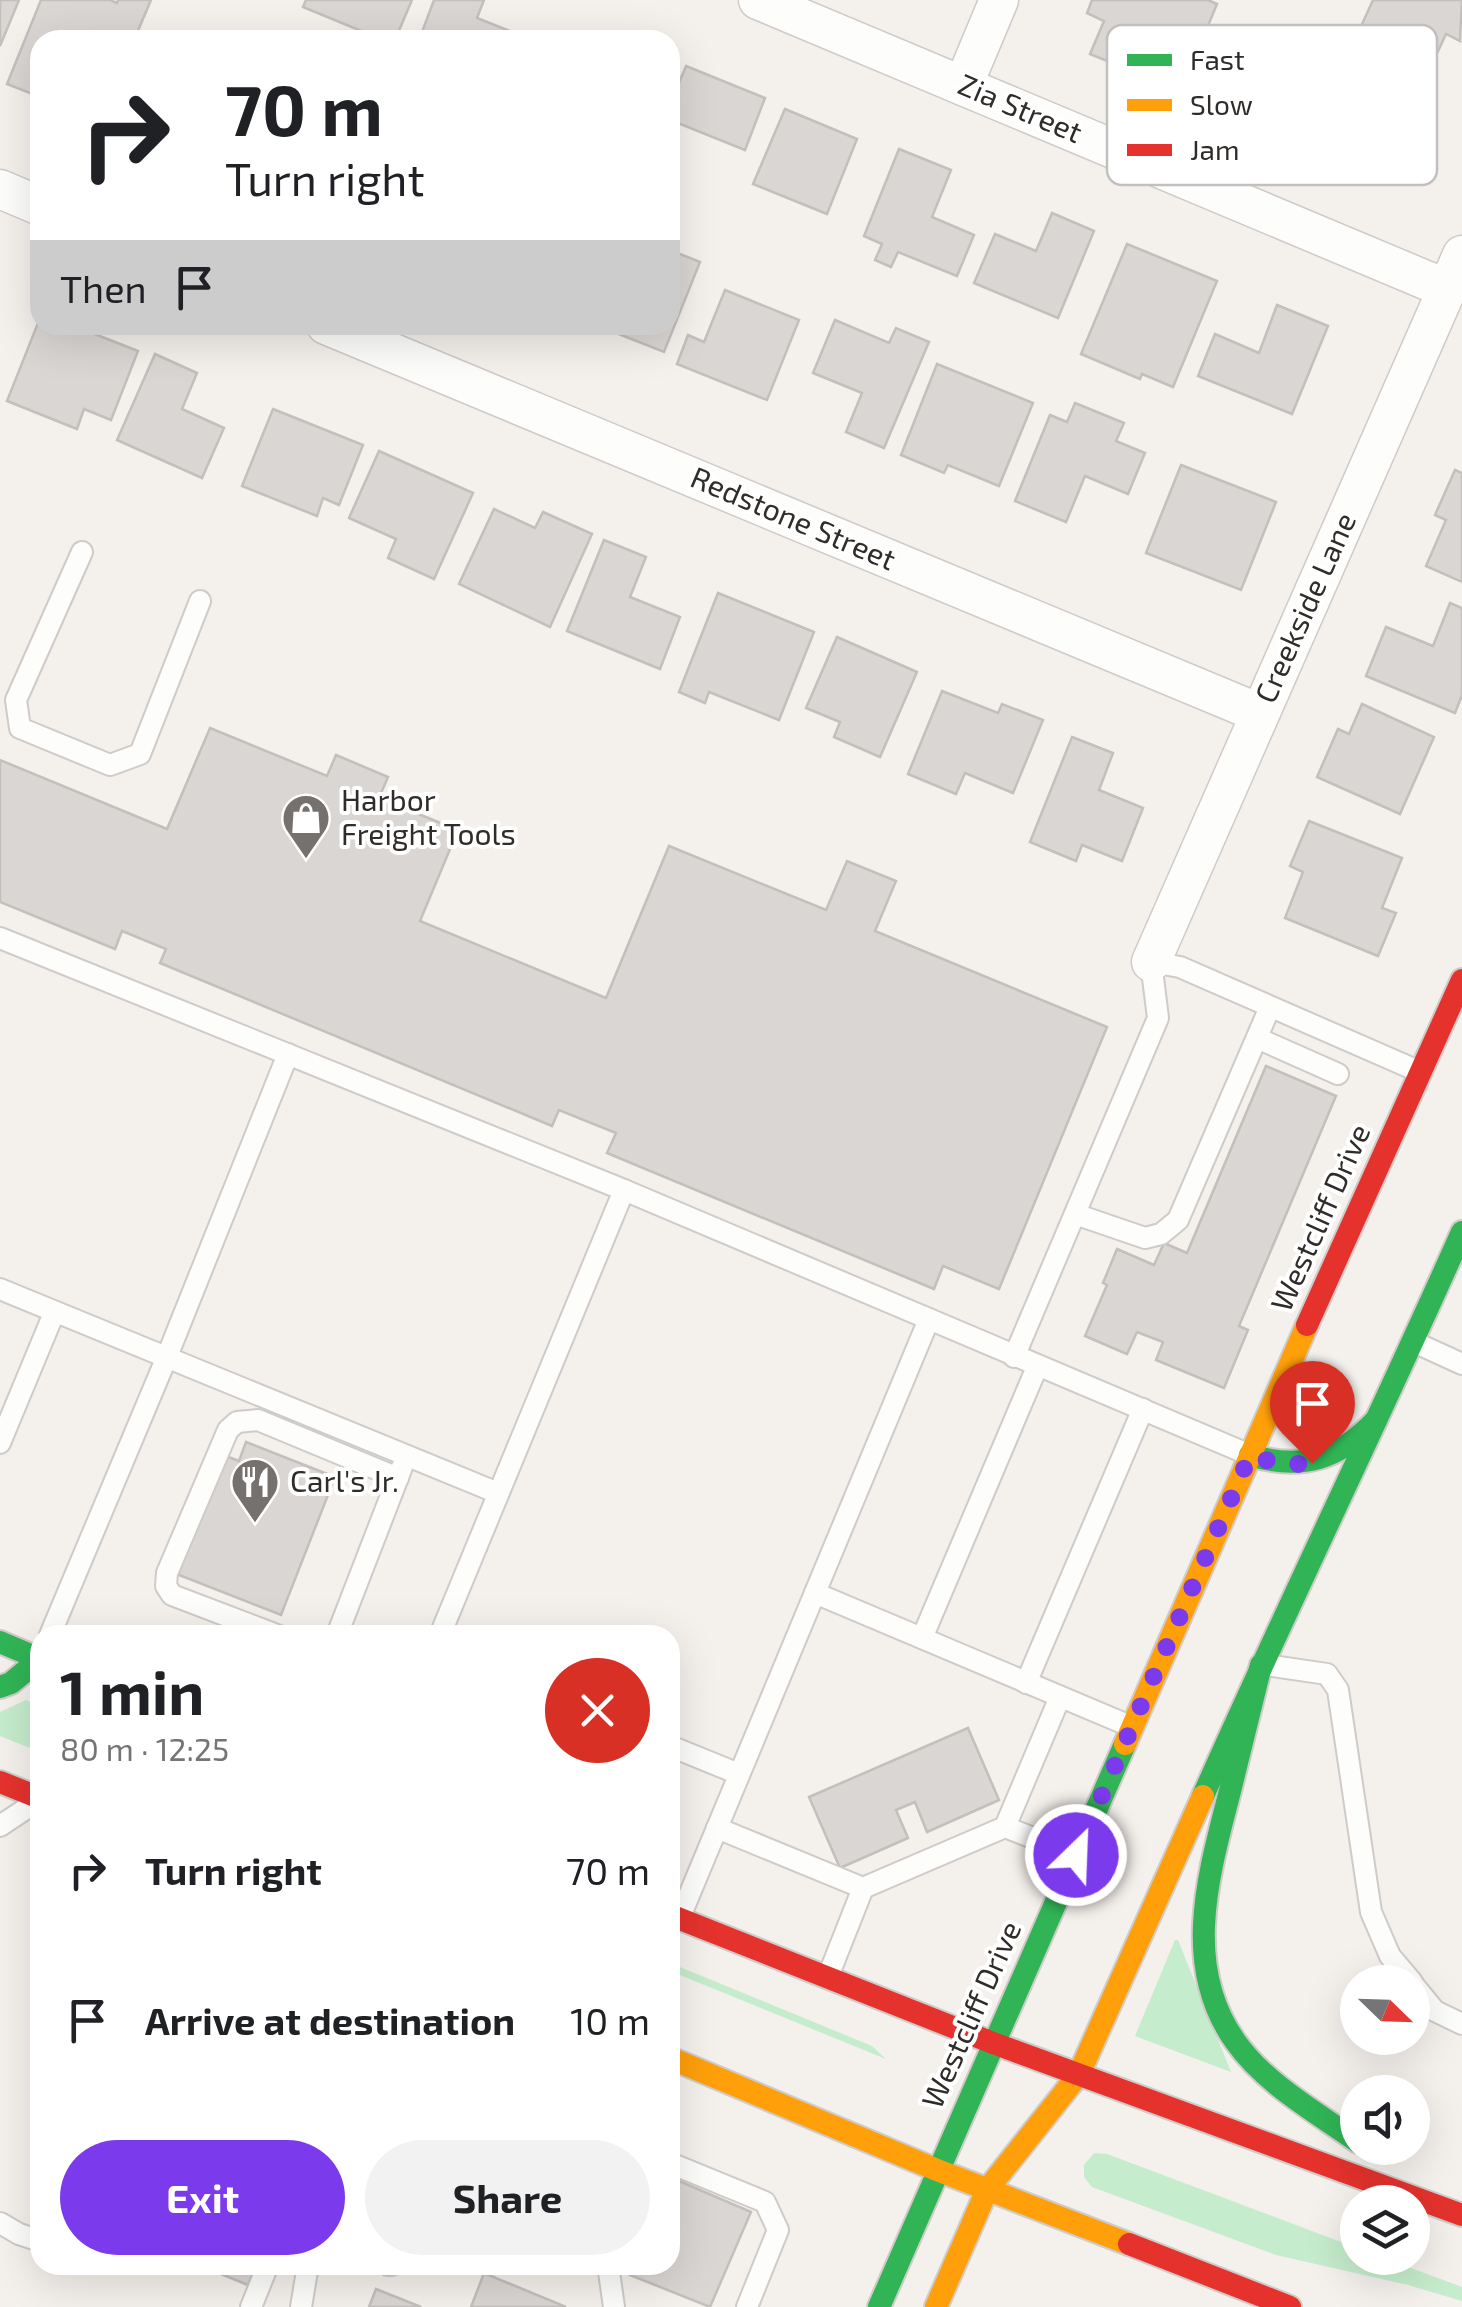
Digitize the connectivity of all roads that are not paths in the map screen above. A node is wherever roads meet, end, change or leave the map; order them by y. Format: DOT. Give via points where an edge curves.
graph roads {
  1 [pos="758,0"];
  2 [pos="999,0"];
  3 [pos="963,86"];
  4 [pos="1107,140"];
  5 [pos="1225,185"];
  6 [pos="0,190"];
  7 [pos="30,202"];
  8 [pos="1455,272"];
  9 [pos="350,335"];
  10 [pos="82,552"];
  11 [pos="200,601"];
  12 [pos="1259,713"];
  13 [pos="0,938"];
  14 [pos="1152,962"];
  15 [pos="1462,980"];
  16 [pos="1270,1006"];
  17 [pos="1257,1038"];
  18 [pos="288,1054"];
  19 [pos="1420,1072"];
  20 [pos="1338,1074"];
  21 [pos="624,1190"];
  22 [pos="1075,1214"];
  23 [pos="1462,1232"];
  24 [pos="0,1290"];
  25 [pos="54,1312"];
  26 [pos="929,1319"];
  27 [pos="1414,1342"];
  28 [pos="1014,1357"];
  29 [pos="166,1359"];
  30 [pos="1462,1364"];
  31 [pos="1038,1367"];
  32 [pos="1143,1408"];
  33 [pos="1382,1413"];
  34 [pos="290,1421"];
  35 [pos="0,1442"];
  36 [pos="1250,1455"];
  37 [pos="406,1456"];
  38 [pos="398,1478"];
  39 [pos="498,1493"];
  40 [pos="815,1593"];
  41 [pos="54,1625"];
  42 [pos="252,1625"];
  43 [pos="341,1625"];
  44 [pos="444,1625"];
  45 [pos="922,1638"];
  46 [pos="0,1642"];
  47 [pos="30,1654"];
  48 [pos="1262,1665"];
  49 [pos="30,1667"];
  50 [pos="1026,1683"];
  51 [pos="0,1687"];
  52 [pos="1060,1697"];
  53 [pos="1132,1727"];
  54 [pos="680,1750"];
  55 [pos="739,1774"];
  56 [pos="0,1782"];
  57 [pos="30,1795"];
  58 [pos="30,1806"];
  59 [pos="0,1826"];
  60 [pos="1005,1827"];
  61 [pos="717,1828"];
  62 [pos="1076,1855"];
  63 [pos="863,1888"];
  64 [pos="680,1905"];
  65 [pos="680,1919"];
  66 [pos="1397,1965"];
  67 [pos="828,1978"];
  68 [pos="1430,2005"];
  69 [pos="1462,2024"];
  70 [pos="993,2043"];
  71 [pos="680,2062"];
  72 [pos="1079,2074"];
  73 [pos="1340,2129"];
  74 [pos="1389,2165"];
  75 [pos="680,2166"];
  76 [pos="937,2170"];
  77 [pos="987,2190"];
  78 [pos="1457,2213"];
  79 [pos="0,2223"];
  80 [pos="30,2238"];
  81 [pos="264,2275"];
  82 [pos="305,2275"];
  83 [pos="609,2275"];
  84 [pos="250,2307"];
  85 [pos="301,2307"];
  86 [pos="614,2307"];
  87 [pos="748,2307"];
  88 [pos="879,2307"];
  89 [pos="936,2307"];
  90 [pos="1290,2307"];
  1 -- 3 [label="street, Zia Street"];
  2 -- 3 [label="street"];
  3 -- 4 [label="street, Zia Street"];
  5 -- 8 [label="street, Zia Street"];
  6 -- 7 [label="street"];
  8 -- 12 [label="street, Creekside Lane"];
  9 -- 12 [label="street, Redstone Street"];
  10 -- 11 [label="lane" via="16,700 20,728 110,765 140,754"];
  12 -- 14 [label="street, Creekside Lane"];
  13 -- 18 [label="lane"];
  14 -- 16 [label="lane" via="1180,967"];
  14 -- 22 [label="lane" via="1158,1018"];
  15 -- 19 [label="main road, Westcliff Drive"];
  16 -- 17 [label="lane"];
  16 -- 19 [label="lane"];
  17 -- 20 [label="lane"];
  17 -- 22 [label="lane" via="1178,1220 1145,1238"];
  18 -- 21 [label="lane"];
  18 -- 29 [label="lane"];
  19 -- 36 [label="main road, Westcliff Drive"];
  21 -- 26 [label="lane"];
  21 -- 39 [label="lane"];
  22 -- 28 [label="lane"];
  23 -- 27 [label="main road"];
  24 -- 25 [label="lane"];
  25 -- 29 [label="lane"];
  25 -- 35 [label="lane"];
  26 -- 28 [label="lane"];
  26 -- 40 [label="lane"];
  27 -- 30 [label="lane"];
  27 -- 33 [label="main road"];
  28 -- 31 [label="lane"];
  29 -- 34 [label="lane"];
  29 -- 41 [label="lane"];
  31 -- 32 [label="lane"];
  31 -- 45 [label="lane"];
  32 -- 36 [label="lane"];
  32 -- 50 [label="lane"];
  33 -- 36 [label="main road" via="1354,1442 1312,1463 1282,1465"];
  33 -- 48 [label="main road"];
  34 -- 37 [label="lane"];
  34 -- 38 [label="lane"];
  34 -- 42 [label="lane" via="249,1418 228,1430 166,1573 172,1594"];
  36 -- 53 [label="main road, Westcliff Drive"];
  37 -- 38 [label="lane"];
  37 -- 39 [label="lane"];
  38 -- 43 [label="lane"];
  39 -- 44 [label="lane"];
  40 -- 45 [label="lane"];
  40 -- 55 [label="lane"];
  45 -- 50 [label="lane"];
  46 -- 47 [label="main road"];
  48 -- 66 [label="lane" via="1328,1674 1338,1690 1370,1912"];
  48 -- 72 [label="main road"];
  48 -- 73 [label="main road" via="1207,1882 1203,1965 1217,2010 1242,2049"];
  49 -- 51 [label="main road"];
  50 -- 52 [label="lane"];
  52 -- 53 [label="lane"];
  52 -- 60 [label="lane"];
  53 -- 62 [label="main road, Westcliff Drive"];
  54 -- 55 [label="lane"];
  55 -- 61 [label="lane"];
  56 -- 57 [label="main road"];
  58 -- 59 [label="lane"];
  60 -- 62 [label="lane"];
  60 -- 63 [label="lane"];
  61 -- 63 [label="lane"];
  61 -- 64 [label="lane"];
  62 -- 70 [label="main road, Westcliff Drive"];
  63 -- 67 [label="lane"];
  65 -- 67 [label="main road"];
  67 -- 70 [label="main road"];
  68 -- 69 [label="lane"];
  70 -- 72 [label="main road"];
  70 -- 76 [label="main road, Westcliff Drive"];
  71 -- 76 [label="main road"];
  72 -- 77 [label="main road"];
  72 -- 78 [label="main road"];
  74 -- 78 [label="main road"];
  75 -- 87 [label="lane" via="765,2202 778,2230"];
  76 -- 77 [label="main road"];
  76 -- 88 [label="main road, Westcliff Drive"];
  77 -- 89 [label="main road"];
  77 -- 90 [label="main road"];
  79 -- 80 [label="lane"];
  81 -- 84 [label="lane"];
  82 -- 85 [label="lane"];
  83 -- 86 [label="lane"];
}
